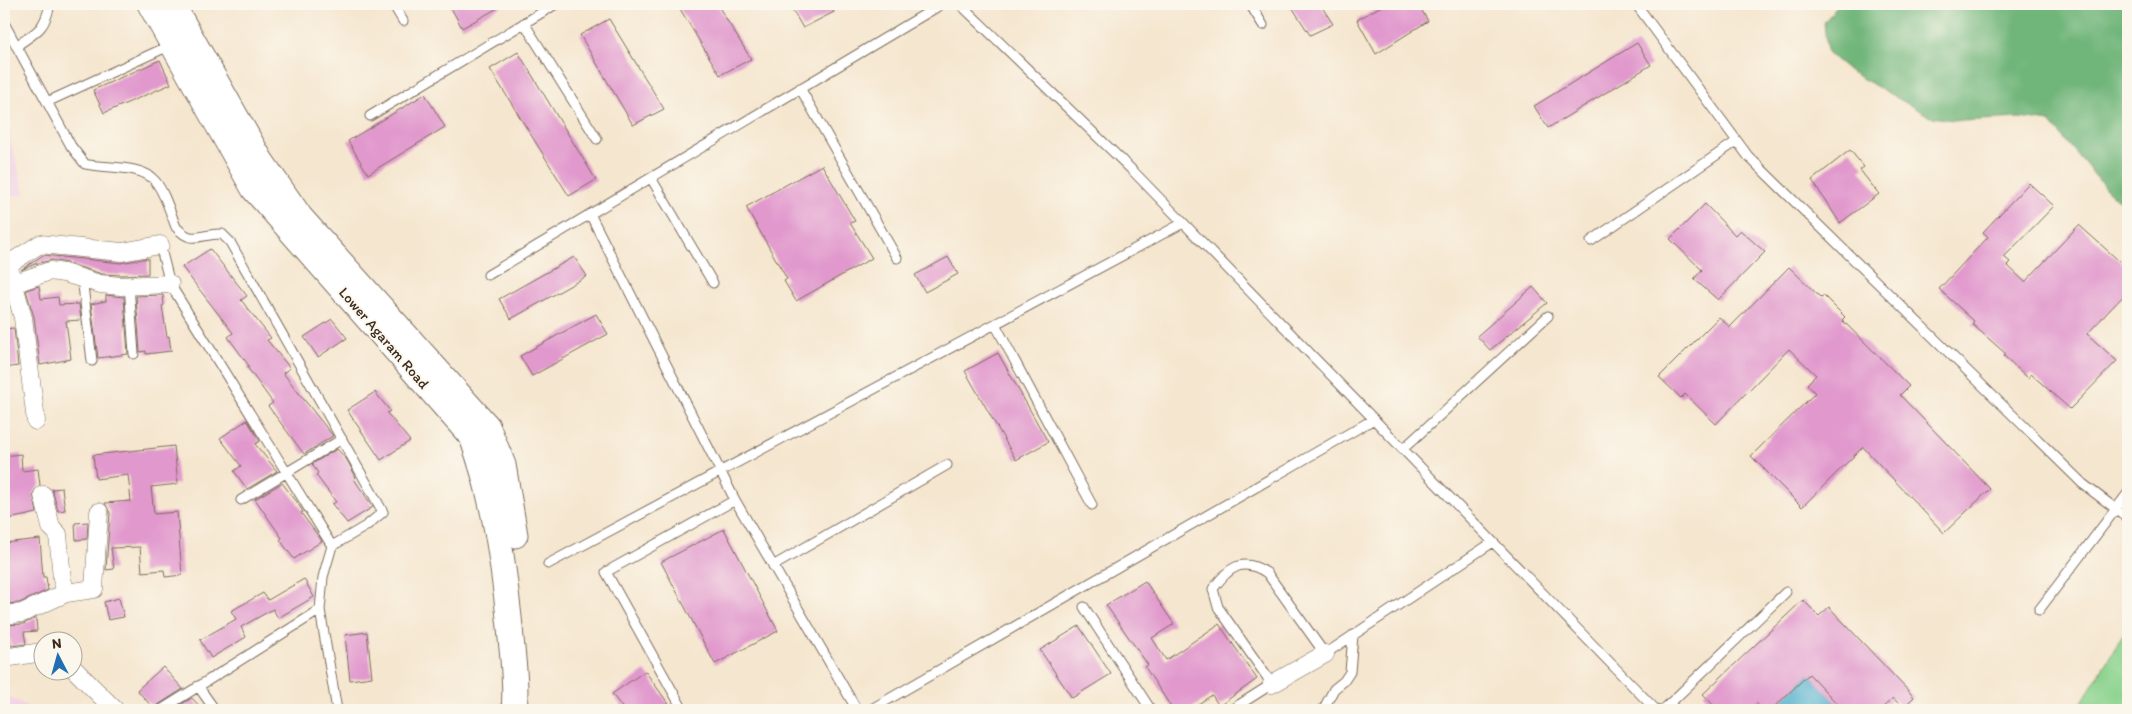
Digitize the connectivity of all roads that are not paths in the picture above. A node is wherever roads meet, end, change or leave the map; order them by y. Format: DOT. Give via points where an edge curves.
graph roads {
  1 [pos="50,4"];
  2 [pos="150,4"];
  3 [pos="172,4"];
  4 [pos="393,4"];
  5 [pos="556,4"];
  6 [pos="942,4"];
  7 [pos="960,4"];
  8 [pos="1250,4"];
  9 [pos="1636,4"];
  10 [pos="403,21"];
  11 [pos="4,23"];
  12 [pos="524,23"];
  13 [pos="1263,25"];
  14 [pos="173,44"];
  15 [pos="16,46"];
  16 [pos="800,88"];
  17 [pos="47,102"];
  18 [pos="370,116"];
  19 [pos="597,139"];
  20 [pos="1737,141"];
  21 [pos="651,178"];
  22 [pos="590,214"];
  23 [pos="1183,223"];
  24 [pos="1591,241"];
  25 [pos="160,245"];
  26 [pos="897,258"];
  27 [pos="5,266"];
  28 [pos="488,275"];
  29 [pos="82,277"];
  30 [pos="713,283"];
  31 [pos="170,284"];
  32 [pos="128,285"];
  33 [pos="9,286"];
  34 [pos="1548,316"];
  35 [pos="996,324"];
  36 [pos="134,354"];
  37 [pos="92,360"];
  38 [pos="1374,419"];
  39 [pos="36,421"];
  40 [pos="342,438"];
  41 [pos="1403,449"];
  42 [pos="947,465"];
  43 [pos="720,472"];
  44 [pos="287,473"];
  45 [pos="2128,493"];
  46 [pos="44,494"];
  47 [pos="241,500"];
  48 [pos="735,500"];
  49 [pos="1092,505"];
  50 [pos="2117,509"];
  51 [pos="99,512"];
  52 [pos="2128,518"];
  53 [pos="1493,542"];
  54 [pos="332,546"];
  55 [pos="548,564"];
  56 [pos="773,566"];
  57 [pos="66,592"];
  58 [pos="1786,592"];
  59 [pos="1084,607"];
  60 [pos="320,610"];
  61 [pos="2039,610"];
  62 [pos="4,615"];
  63 [pos="1353,635"];
  64 [pos="32,654"];
  65 [pos="1325,654"];
  66 [pos="4,658"];
  67 [pos="82,677"];
  68 [pos="1272,684"];
  69 [pos="198,686"];
  70 [pos="523,708"];
  71 [pos="115,710"];
  72 [pos="162,710"];
  73 [pos="215,710"];
  74 [pos="337,710"];
  75 [pos="683,710"];
  76 [pos="858,710"];
  77 [pos="870,710"];
  78 [pos="1152,710"];
  79 [pos="1232,710"];
  80 [pos="1323,710"];
  81 [pos="1656,710"];
  82 [pos="1663,710"];
  1 -- 15 [label="lane" via="46,20 37,33"];
  2 -- 14 [label="main road, Lower Agaram Road"];
  3 -- 70 [label="main road, Lower Agaram Road" via="261,161 300,217 487,426 503,465 510,498 526,632"];
  4 -- 10 [label="lane"];
  5 -- 12 [label="lane"];
  6 -- 16 [label="lane"];
  7 -- 23 [label="lane"];
  8 -- 13 [label="lane"];
  9 -- 20 [label="lane"];
  11 -- 15 [label="lane"];
  12 -- 18 [label="lane"];
  12 -- 19 [label="lane"];
  14 -- 17 [label="lane"];
  14 -- 70 [label="main road, Lower Agaram Road" via="254,189 472,438 493,504"];
  15 -- 17 [label="lane"];
  16 -- 21 [label="lane"];
  16 -- 26 [label="lane"];
  17 -- 40 [label="lane" via="71,146 85,164 136,170 150,175 157,182 176,227 186,237 218,234 226,237"];
  20 -- 24 [label="lane"];
  20 -- 50 [label="lane" via="1766,175 2083,484"];
  21 -- 22 [label="lane"];
  21 -- 30 [label="lane"];
  22 -- 28 [label="lane"];
  22 -- 43 [label="lane"];
  23 -- 35 [label="lane"];
  23 -- 38 [label="lane"];
  25 -- 27 [label="street" via="122,252 40,244"];
  25 -- 31 [label="lane"];
  27 -- 33 [label="street"];
  29 -- 32 [label="street" via="100,284"];
  29 -- 33 [label="street" via="50,271"];
  29 -- 37 [label="lane"];
  31 -- 32 [label="street"];
  31 -- 44 [label="lane"];
  32 -- 36 [label="lane"];
  33 -- 39 [label="street" via="22,318"];
  34 -- 41 [label="lane"];
  35 -- 43 [label="lane"];
  35 -- 49 [label="lane"];
  38 -- 41 [label="lane"];
  38 -- 77 [label="lane"];
  40 -- 44 [label="lane"];
  40 -- 54 [label="lane" via="383,512"];
  41 -- 53 [label="lane"];
  42 -- 56 [label="lane"];
  43 -- 48 [label="lane"];
  43 -- 55 [label="lane"];
  44 -- 47 [label="lane"];
  44 -- 54 [label="lane"];
  45 -- 50 [label="lane"];
  46 -- 57 [label="street" via="51,527 58,534"];
  48 -- 56 [label="lane"];
  48 -- 75 [label="lane" via="606,572"];
  50 -- 52 [label="lane"];
  50 -- 61 [label="lane"];
  51 -- 57 [label="street" via="94,589"];
  53 -- 63 [label="lane"];
  53 -- 81 [label="lane"];
  54 -- 60 [label="lane" via="323,577"];
  56 -- 76 [label="lane"];
  57 -- 62 [label="street" via="22,613"];
  58 -- 82 [label="lane"];
  59 -- 78 [label="lane"];
  60 -- 69 [label="lane"];
  60 -- 74 [label="lane"];
  63 -- 65 [label="lane"];
  63 -- 80 [label="lane" via="1350,672 1334,689"];
  64 -- 66 [label="street"];
  65 -- 68 [label="street"];
  65 -- 68 [label="lane" via="1267,573 1245,564 1232,568 1213,589 1218,607"];
  67 -- 71 [label="street"];
  68 -- 79 [label="lane"];
  69 -- 72 [label="lane"];
  69 -- 73 [label="lane"];
}
